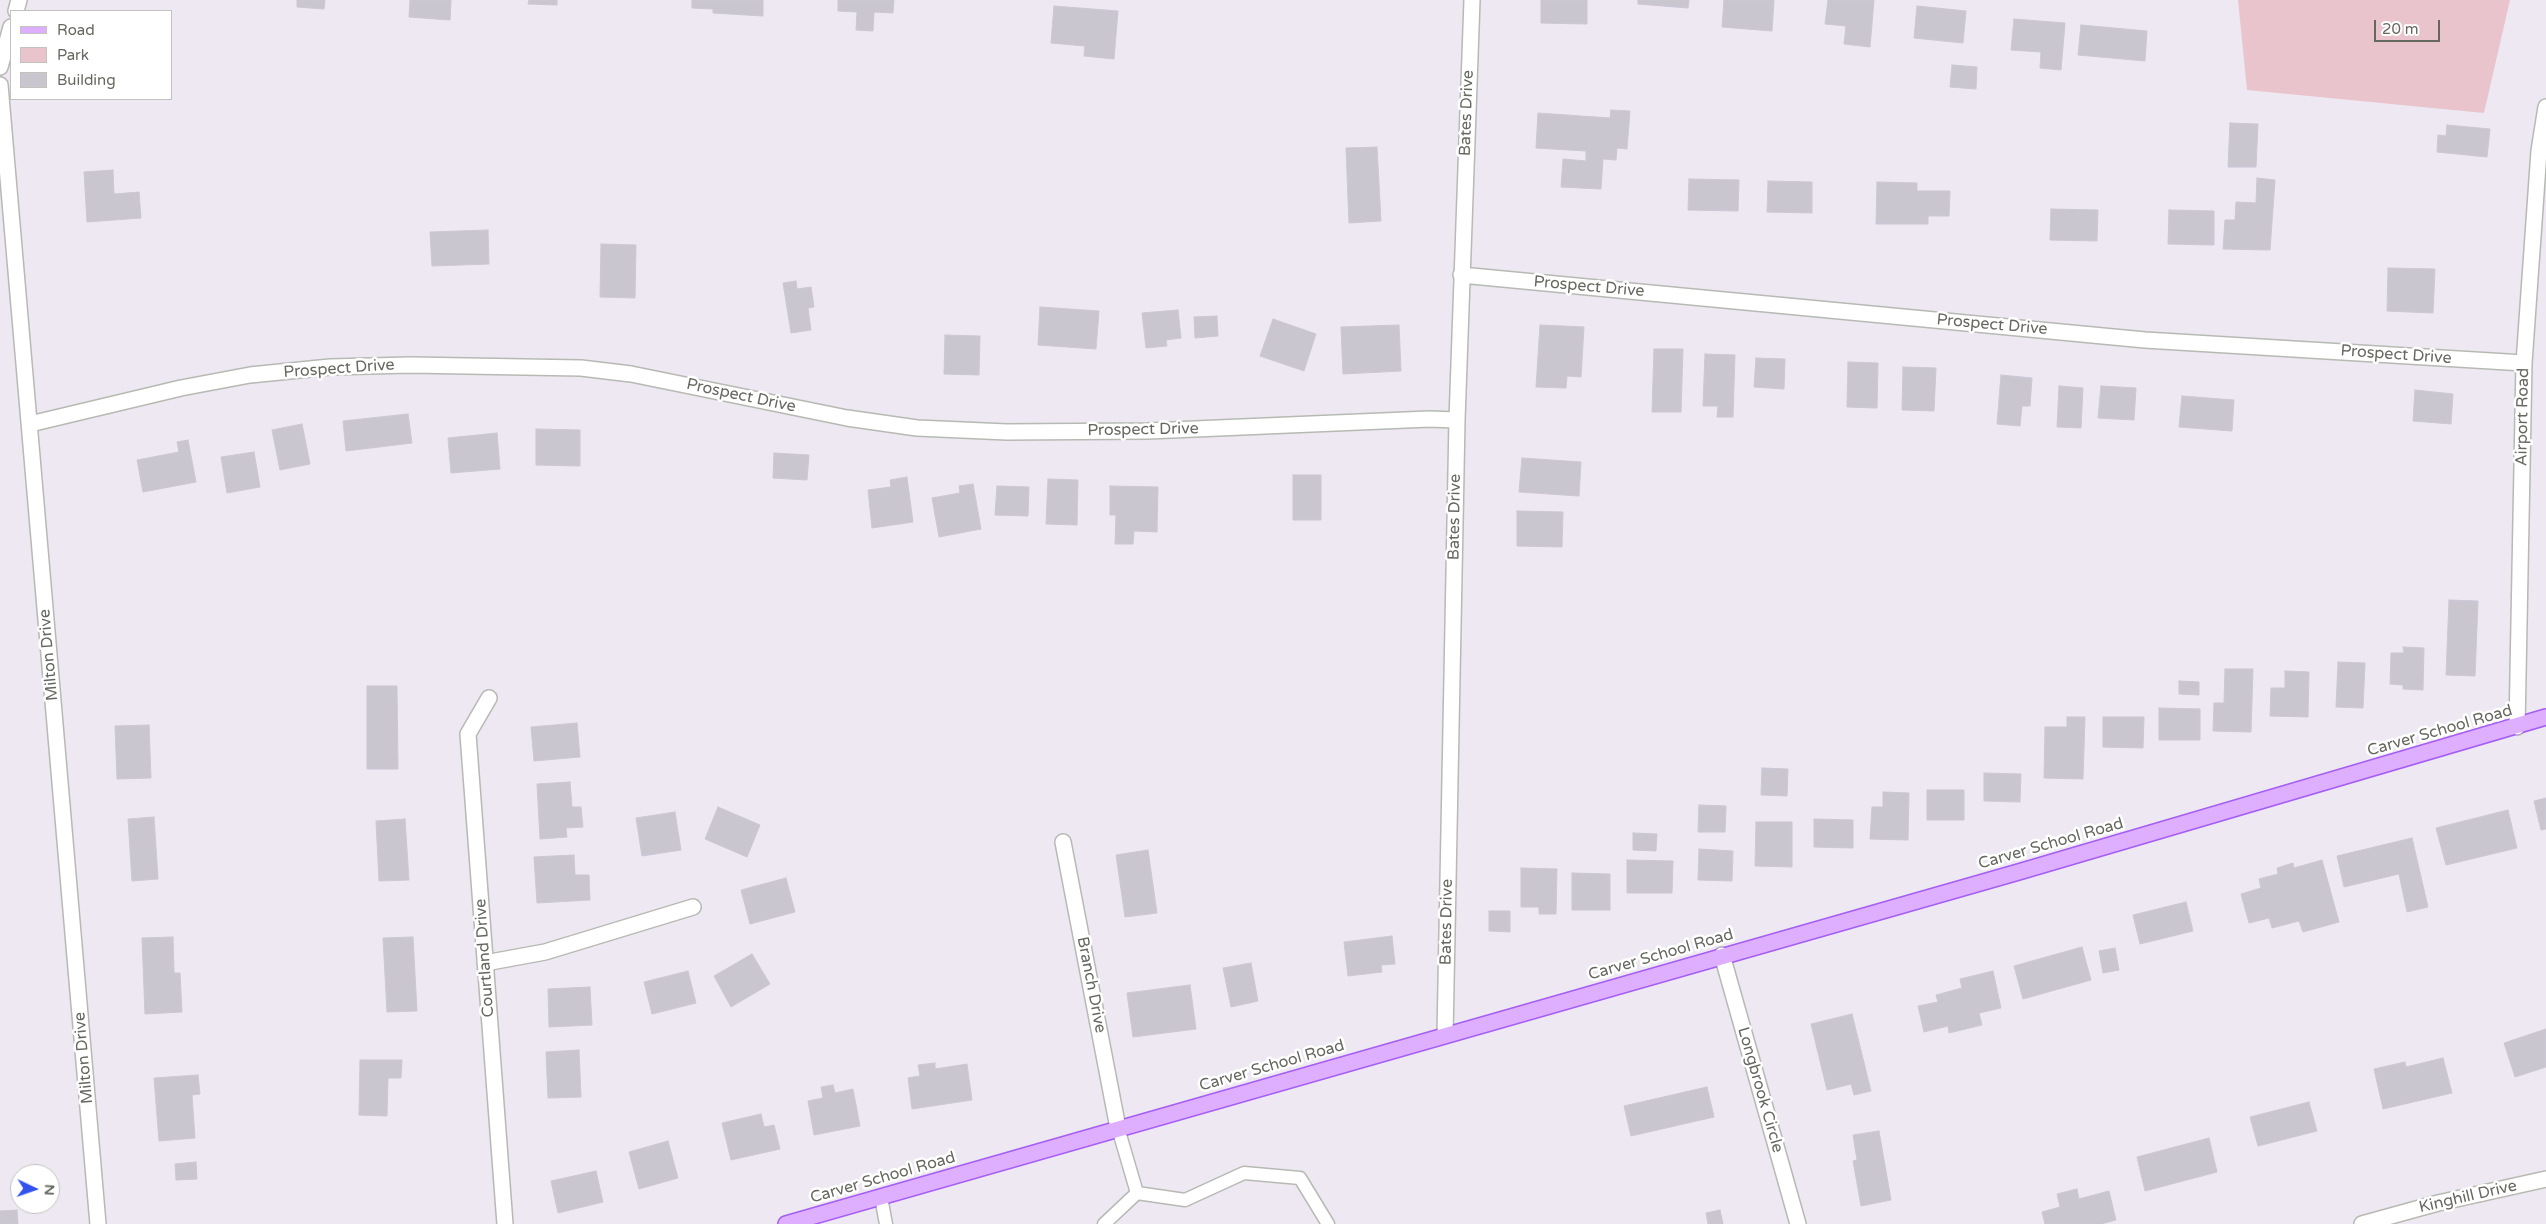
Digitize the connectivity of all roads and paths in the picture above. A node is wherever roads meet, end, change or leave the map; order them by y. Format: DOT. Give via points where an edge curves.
graph roads {
  1 [pos="1472,0"];
  2 [pos="10,31"];
  3 [pos="0,67"];
  4 [pos="0,85"];
  5 [pos="2546,107"];
  6 [pos="1461,275"];
  7 [pos="2524,363"];
  8 [pos="1457,420"];
  9 [pos="30,424"];
  10 [pos="489,698"];
  11 [pos="2546,718"];
  12 [pos="2517,727"];
  13 [pos="1063,842"];
  14 [pos="693,907"];
  15 [pos="1722,955"];
  16 [pos="485,964"];
  17 [pos="1445,1035"];
  18 [pos="1118,1128"];
  19 [pos="2546,1179"];
  20 [pos="1137,1193"];
  21 [pos="881,1196"];
  22 [pos="98,1224"];
  23 [pos="505,1224"];
  24 [pos="786,1224"];
  25 [pos="886,1224"];
  26 [pos="1104,1224"];
  27 [pos="1328,1224"];
  28 [pos="1798,1224"];
  29 [pos="2362,1224"];
  1 -- 6 [label="street, Bates Drive"];
  2 -- 3 [label="street"];
  4 -- 9 [label="street, Milton Drive"];
  5 -- 7 [label="street, Airport Road" via="2539,151"];
  6 -- 7 [label="street, Prospect Drive" via="2145,340"];
  6 -- 8 [label="street, Bates Drive"];
  7 -- 12 [label="street, Airport Road"];
  8 -- 9 [label="street, Prospect Drive" via="1148,431 1007,432 917,428 847,418 630,374 581,368 410,365 330,367 250,375"];
  8 -- 17 [label="street, Bates Drive"];
  9 -- 22 [label="street, Milton Drive"];
  10 -- 16 [label="street, Courtland Drive" via="468,734"];
  11 -- 12 [label="main road, Carver School Road"];
  12 -- 15 [label="main road, Carver School Road"];
  13 -- 18 [label="street, Branch Drive"];
  14 -- 16 [label="street" via="545,952"];
  15 -- 17 [label="main road, Carver School Road"];
  15 -- 28 [label="street, Longbrook Circle"];
  16 -- 23 [label="street, Courtland Drive"];
  17 -- 18 [label="main road, Carver School Road"];
  18 -- 20 [label="lane"];
  18 -- 21 [label="main road, Carver School Road"];
  19 -- 29 [label="street, Kinghill Drive"];
  20 -- 26 [label="lane"];
  20 -- 27 [label="lane" via="1185,1200 1244,1173 1300,1178"];
  21 -- 24 [label="main road, Carver School Road"];
  21 -- 25 [label="lane"];
}
